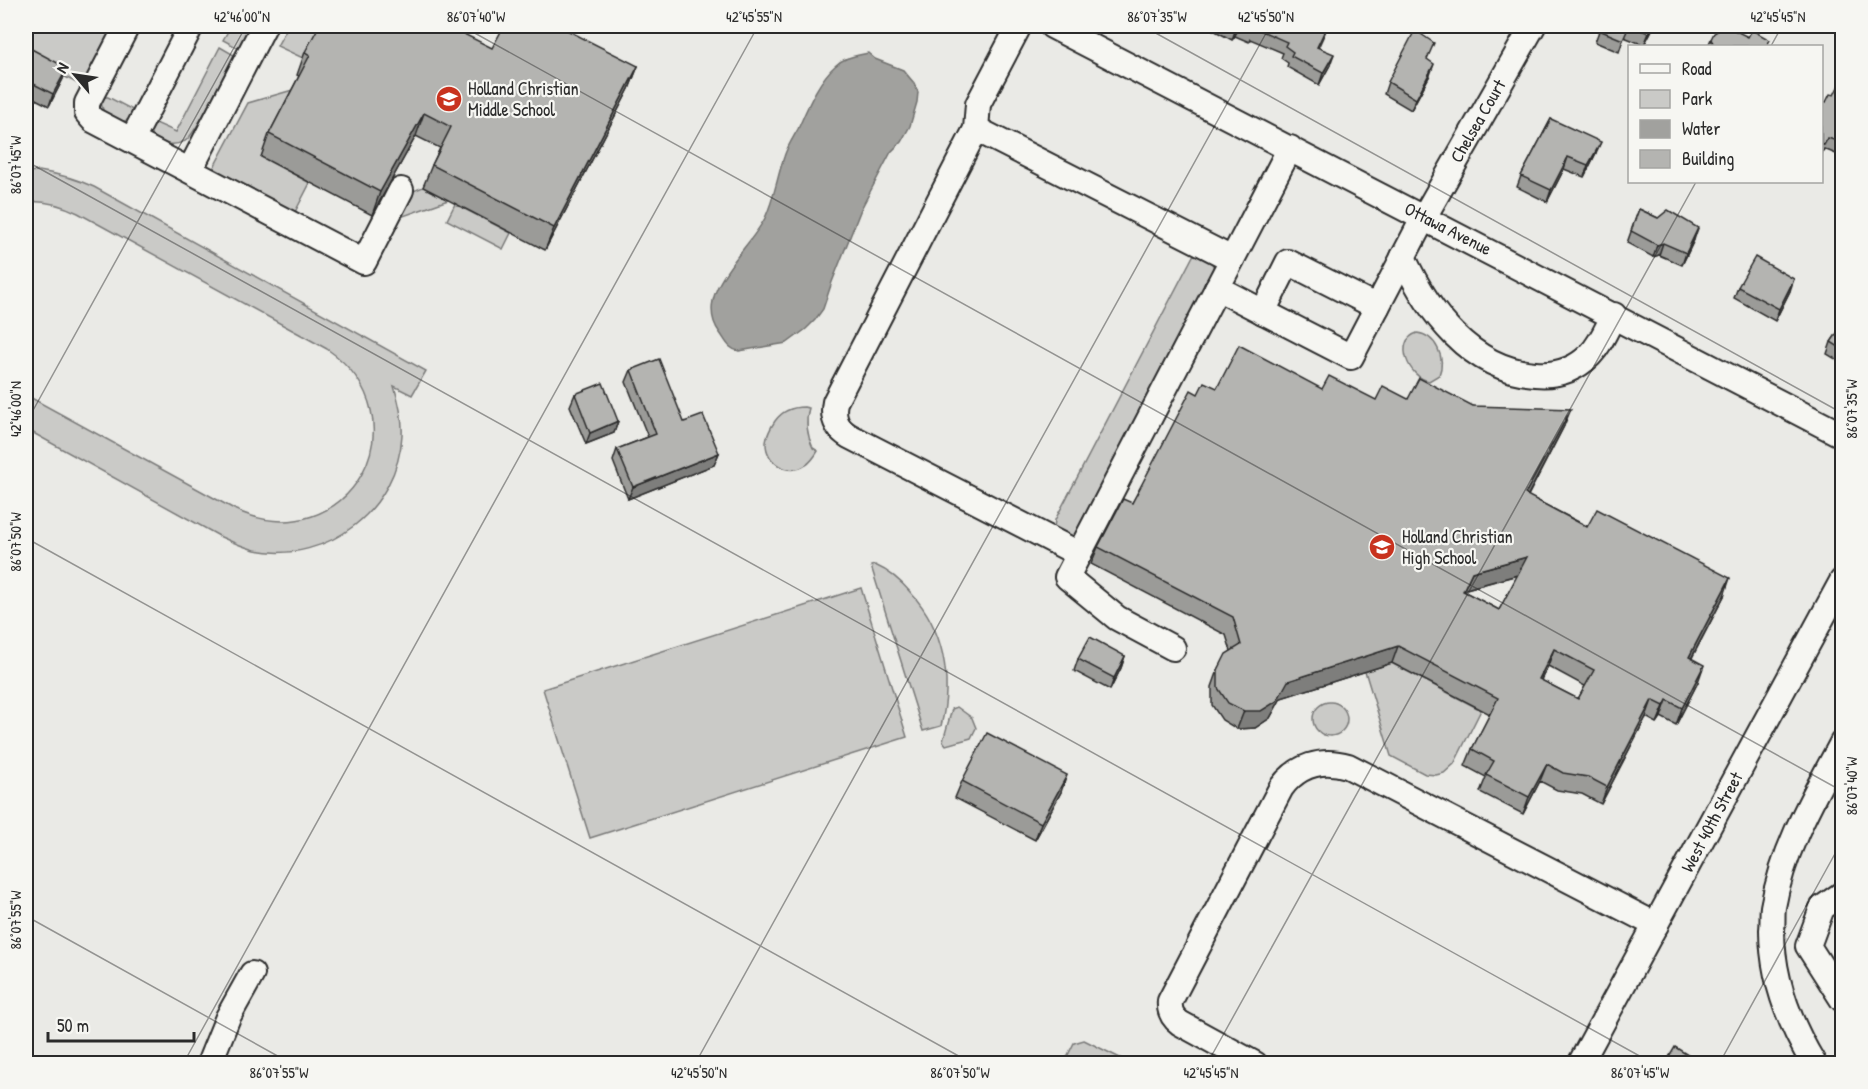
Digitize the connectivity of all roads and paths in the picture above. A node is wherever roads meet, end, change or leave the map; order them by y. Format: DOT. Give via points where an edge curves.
graph roads {
  1 [pos="127,26"];
  2 [pos="191,26"];
  3 [pos="264,26"];
  4 [pos="1019,26"];
  5 [pos="1052,26"];
  6 [pos="1533,26"];
  7 [pos="976,129"];
  8 [pos="132,140"];
  9 [pos="1290,148"];
  10 [pos="190,170"];
  11 [pos="401,190"];
  12 [pos="1424,217"];
  13 [pos="1403,257"];
  14 [pos="1232,259"];
  15 [pos="1217,288"];
  16 [pos="1377,307"];
  17 [pos="1263,312"];
  18 [pos="1614,315"];
  19 [pos="1842,435"];
  20 [pos="1078,554"];
  21 [pos="1842,581"];
  22 [pos="1173,648"];
  23 [pos="1842,743"];
  24 [pos="1835,773"];
  25 [pos="1842,894"];
  26 [pos="1656,925"];
  27 [pos="252,974"];
  28 [pos="1842,999"];
  29 [pos="209,1064"];
  30 [pos="1255,1064"];
  31 [pos="1580,1064"];
  32 [pos="1814,1064"];
  1 -- 8 [label="street" via="86,108 93,120"];
  2 -- 8 [label="street"];
  3 -- 10 [label="street"];
  4 -- 7 [label="street" via="978,105"];
  5 -- 9 [label="street, Ottawa Avenue"];
  6 -- 12 [label="street, Chelsea Court"];
  7 -- 14 [label="street"];
  7 -- 20 [label="street" via="835,402 834,415 838,427 849,436"];
  8 -- 10 [label="street"];
  9 -- 12 [label="street, Ottawa Avenue"];
  9 -- 14 [label="street"];
  10 -- 11 [label="street" via="364,262"];
  12 -- 13 [label="street, Chelsea Court"];
  12 -- 18 [label="street, Ottawa Avenue"];
  13 -- 16 [label="street, Chelsea Court"];
  13 -- 18 [label="street" via="1424,298 1444,324 1478,354 1518,372 1545,375 1569,369 1591,354"];
  14 -- 15 [label="street"];
  15 -- 17 [label="street"];
  15 -- 20 [label="street"];
  16 -- 17 [label="street, Chelsea Court" via="1351,357"];
  16 -- 17 [label="street" via="1288,262"];
  18 -- 19 [label="street, Ottawa Avenue"];
  20 -- 22 [label="street" via="1067,576 1117,618"];
  21 -- 26 [label="street, West 40th Street"];
  23 -- 24 [label="street"];
  24 -- 32 [label="street" via="1804,813 1773,908 1772,951 1779,985 1800,1040"];
  25 -- 28 [label="street" via="1822,908 1808,946"];
  26 -- 30 [label="street" via="1348,766 1328,762 1310,765 1281,788 1170,1001 1172,1016 1179,1023"];
  26 -- 31 [label="street, West 40th Street"];
  27 -- 29 [label="street" via="228,1017"];
}
